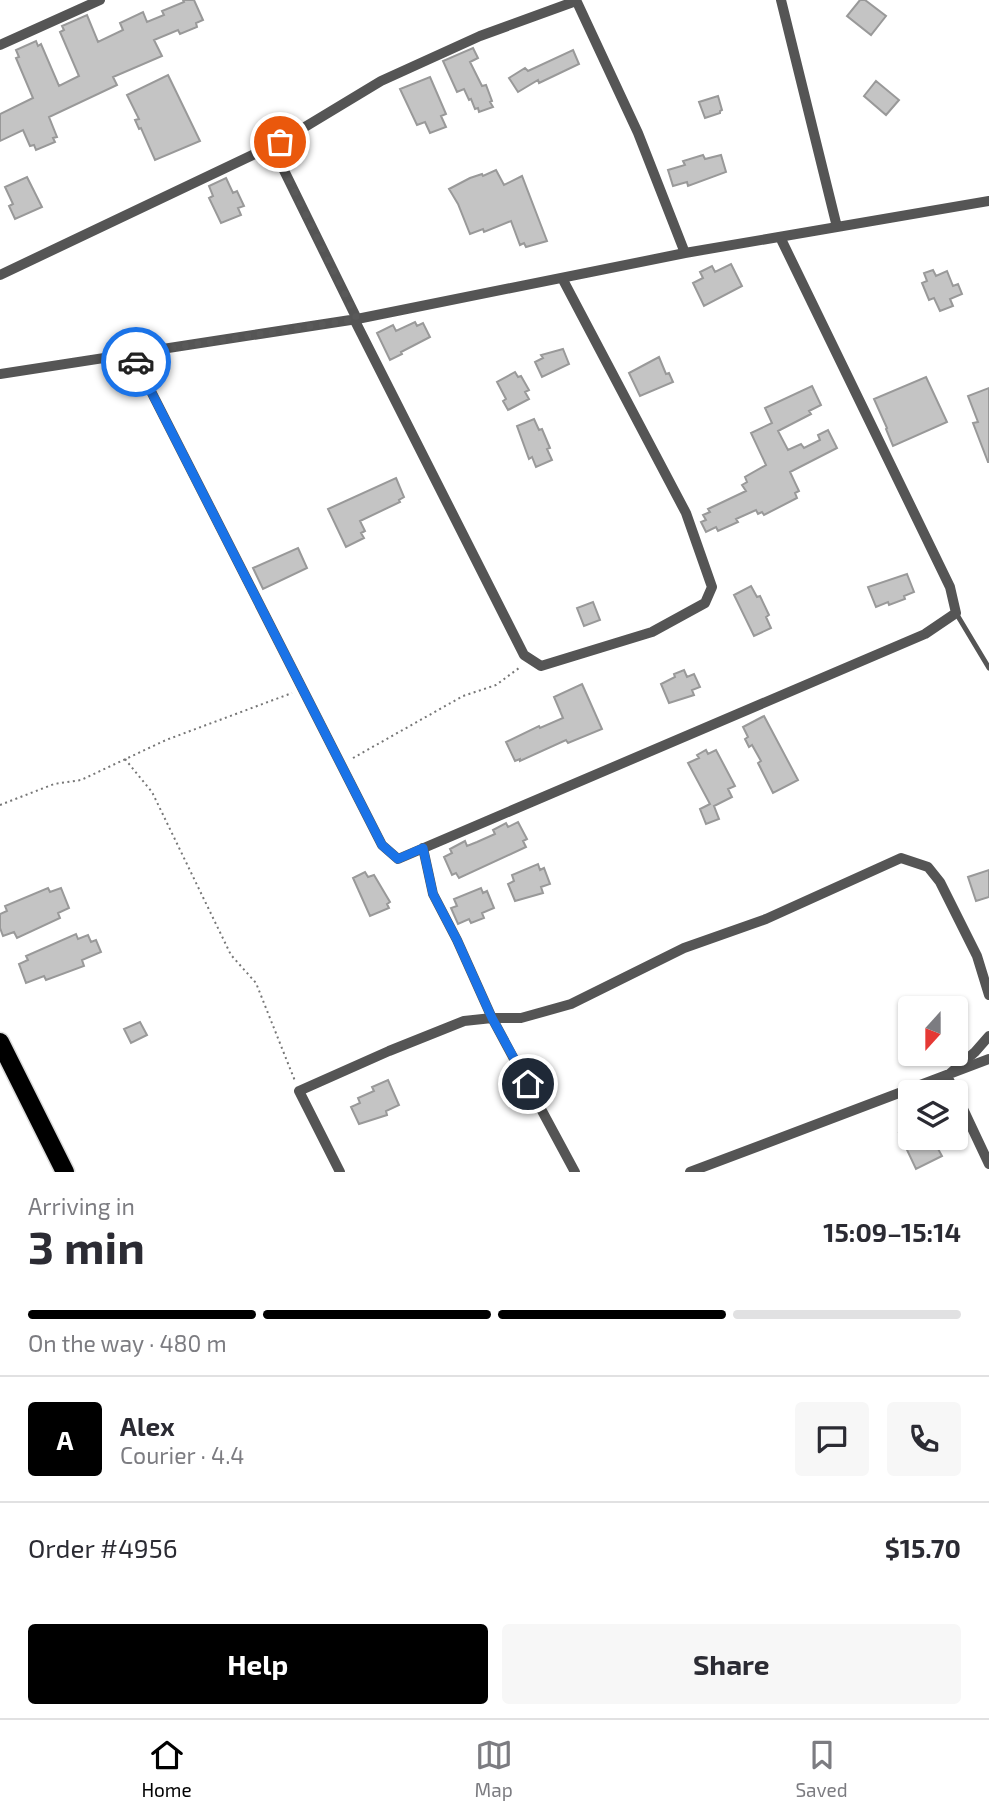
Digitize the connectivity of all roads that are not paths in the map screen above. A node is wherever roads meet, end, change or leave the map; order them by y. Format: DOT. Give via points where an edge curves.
graph roads {
  1 [pos="100,0"];
  2 [pos="576,0"];
  3 [pos="781,0"];
  4 [pos="77,5"];
  5 [pos="0,45"];
  6 [pos="272,146"];
  7 [pos="989,201"];
  8 [pos="837,227"];
  9 [pos="780,237"];
  10 [pos="685,253"];
  11 [pos="0,275"];
  12 [pos="562,278"];
  13 [pos="356,319"];
  14 [pos="132,354"];
  15 [pos="0,374"];
  16 [pos="956,613"];
  17 [pos="989,668"];
  18 [pos="423,848"];
  19 [pos="989,995"];
  20 [pos="492,1018"];
  21 [pos="989,1036"];
  22 [pos="0,1042"];
  23 [pos="989,1059"];
  24 [pos="947,1076"];
  25 [pos="949,1080"];
  26 [pos="968,1120"];
  27 [pos="989,1164"];
  28 [pos="65,1172"];
  29 [pos="340,1172"];
  30 [pos="575,1172"];
  31 [pos="690,1172"];
  1 -- 4 [label="street"];
  2 -- 6 [label="street" via="480,36 381,81"];
  2 -- 10 [label="street" via="638,132"];
  3 -- 8 [label="street"];
  4 -- 5 [label="street"];
  6 -- 11 [label="street"];
  6 -- 13 [label="street"];
  7 -- 8 [label="street"];
  8 -- 9 [label="street"];
  9 -- 10 [label="street"];
  9 -- 16 [label="street" via="950,587"];
  10 -- 12 [label="street"];
  12 -- 13 [label="street"];
  12 -- 13 [label="street" via="686,513 712,587 705,603 652,632 541,666 524,655 482,577"];
  13 -- 14 [label="street"];
  14 -- 15 [label="street"];
  14 -- 18 [label="street" via="382,845 398,859"];
  16 -- 17 [label="lane"];
  16 -- 18 [label="street" via="925,634"];
  18 -- 20 [label="street" via="433,894"];
  19 -- 20 [label="street" via="977,956 940,882 928,867 901,858 766,919 684,948 571,1004 522,1018"];
  20 -- 29 [label="street" via="464,1021 299,1091"];
  20 -- 30 [label="street"];
  21 -- 24 [label="street"];
  22 -- 28 [label="main road"];
  23 -- 24 [label="street"];
  24 -- 25 [label="street"];
  24 -- 31 [label="street"];
  26 -- 27 [label="street"];
}
